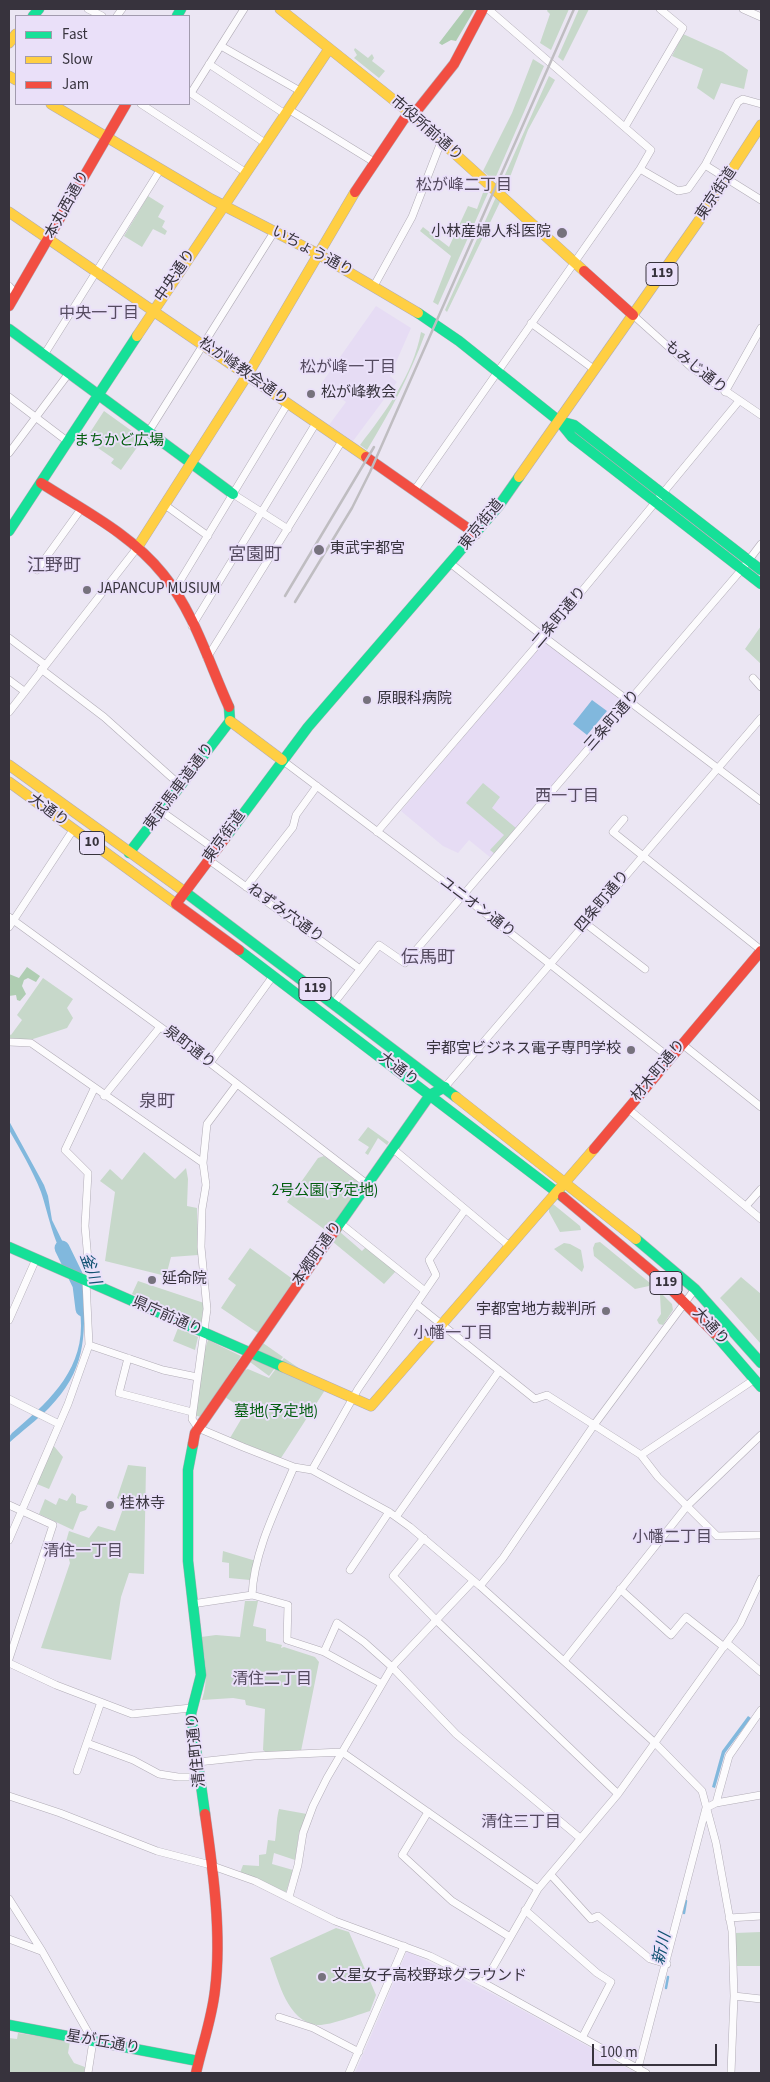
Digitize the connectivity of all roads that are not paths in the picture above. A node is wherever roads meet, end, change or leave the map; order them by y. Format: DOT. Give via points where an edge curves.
graph roads {
  1 [pos="88,9"];
  2 [pos="244,9"];
  3 [pos="483,9"];
  4 [pos="488,9"];
  5 [pos="660,9"];
  6 [pos="743,9"];
  7 [pos="283,10"];
  8 [pos="100,15"];
  9 [pos="761,17"];
  10 [pos="221,46"];
  11 [pos="329,49"];
  12 [pos="209,64"];
  13 [pos="300,91"];
  14 [pos="190,93"];
  15 [pos="761,104"];
  16 [pos="53,105"];
  17 [pos="125,105"];
  18 [pos="143,105"];
  19 [pos="286,112"];
  20 [pos="410,113"];
  21 [pos="761,125"];
  22 [pos="625,127"];
  23 [pos="105,138"];
  24 [pos="441,142"];
  25 [pos="265,143"];
  26 [pos="374,162"];
  27 [pos="705,165"];
  28 [pos="640,169"];
  29 [pos="160,170"];
  30 [pos="245,172"];
  31 [pos="727,179"];
  32 [pos="761,200"];
  33 [pos="222,205"];
  34 [pos="9,212"];
  35 [pos="274,232"];
  36 [pos="49,240"];
  37 [pos="318,254"];
  38 [pos="574,261"];
  39 [pos="96,271"];
  40 [pos="374,286"];
  41 [pos="13,290"];
  42 [pos="9,306"];
  43 [pos="154,309"];
  44 [pos="634,314"];
  45 [pos="531,323"];
  46 [pos="761,328"];
  47 [pos="9,329"];
  48 [pos="204,344"];
  49 [pos="44,355"];
  50 [pos="595,370"];
  51 [pos="497,371"];
  52 [pos="69,373"];
  53 [pos="248,374"];
  54 [pos="725,392"];
  55 [pos="98,394"];
  56 [pos="9,397"];
  57 [pos="740,401"];
  58 [pos="288,403"];
  59 [pos="761,415"];
  60 [pos="34,418"];
  61 [pos="559,420"];
  62 [pos="316,423"];
  63 [pos="149,431"];
  64 [pos="67,441"];
  65 [pos="342,441"];
  66 [pos="9,453"];
  67 [pos="192,463"];
  68 [pos="41,483"];
  69 [pos="414,491"];
  70 [pos="664,493"];
  71 [pos="234,494"];
  72 [pos="656,503"];
  73 [pos="165,505"];
  74 [pos="81,510"];
  75 [pos="263,513"];
  76 [pos="288,529"];
  77 [pos="9,531"];
  78 [pos="476,534"];
  79 [pos="208,536"];
  80 [pos="761,544"];
  81 [pos="137,548"];
  82 [pos="748,560"];
  83 [pos="450,563"];
  84 [pos="37,570"];
  85 [pos="742,570"];
  86 [pos="761,570"];
  87 [pos="761,584"];
  88 [pos="174,591"];
  89 [pos="192,626"];
  90 [pos="544,637"];
  91 [pos="9,638"];
  92 [pos="207,658"];
  93 [pos="42,667"];
  94 [pos="753,678"];
  95 [pos="9,680"];
  96 [pos="761,687"];
  97 [pos="24,691"];
  98 [pos="629,702"];
  99 [pos="9,712"];
  100 [pos="230,721"];
  101 [pos="760,721"];
  102 [pos="282,760"];
  103 [pos="9,765"];
  104 [pos="717,769"];
  105 [pos="9,782"];
  106 [pos="180,785"];
  107 [pos="317,786"];
  108 [pos="761,800"];
  109 [pos="161,811"];
  110 [pos="624,819"];
  111 [pos="73,830"];
  112 [pos="377,832"];
  113 [pos="216,850"];
  114 [pos="129,853"];
  115 [pos="642,856"];
  116 [pos="208,860"];
  117 [pos="246,887"];
  118 [pos="185,892"];
  119 [pos="463,896"];
  120 [pos="176,904"];
  121 [pos="11,918"];
  122 [pos="586,922"];
  123 [pos="9,927"];
  124 [pos="761,950"];
  125 [pos="550,964"];
  126 [pos="360,969"];
  127 [pos="645,969"];
  128 [pos="273,976"];
  129 [pos="334,1003"];
  130 [pos="160,1027"];
  131 [pos="9,1042"];
  132 [pos="682,1044"];
  133 [pos="670,1058"];
  134 [pos="210,1063"];
  135 [pos="236,1084"];
  136 [pos="445,1087"];
  137 [pos="94,1089"];
  138 [pos="430,1095"];
  139 [pos="104,1096"];
  140 [pos="761,1107"];
  141 [pos="628,1108"];
  142 [pos="392,1148"];
  143 [pos="203,1163"];
  144 [pos="567,1181"];
  145 [pos="367,1184"];
  146 [pos="761,1189"];
  147 [pos="557,1192"];
  148 [pos="746,1206"];
  149 [pos="465,1210"];
  150 [pos="761,1219"];
  151 [pos="340,1223"];
  152 [pos="507,1244"];
  153 [pos="9,1247"];
  154 [pos="36,1259"];
  155 [pos="88,1282"];
  156 [pos="695,1289"];
  157 [pos="425,1291"];
  158 [pos="686,1301"];
  159 [pos="416,1304"];
  160 [pos="9,1320"];
  161 [pos="203,1333"];
  162 [pos="89,1345"];
  163 [pos="249,1353"];
  164 [pos="128,1358"];
  165 [pos="761,1364"];
  166 [pos="500,1371"];
  167 [pos="197,1377"];
  168 [pos="758,1383"];
  169 [pos="9,1399"];
  170 [pos="192,1412"];
  171 [pos="59,1424"];
  172 [pos="594,1425"];
  173 [pos="198,1428"];
  174 [pos="761,1435"];
  175 [pos="641,1455"];
  176 [pos="294,1467"];
  177 [pos="312,1470"];
  178 [pos="9,1505"];
  179 [pos="686,1506"];
  180 [pos="21,1510"];
  181 [pos="393,1515"];
  182 [pos="761,1535"];
  183 [pos="424,1538"];
  184 [pos="9,1540"];
  185 [pos="350,1570"];
  186 [pos="761,1579"];
  187 [pos="473,1580"];
  188 [pos="480,1586"];
  189 [pos="620,1589"];
  190 [pos="252,1596"];
  191 [pos="192,1604"];
  192 [pos="437,1621"];
  193 [pos="725,1645"];
  194 [pos="324,1652"];
  195 [pos="9,1659"];
  196 [pos="564,1661"];
  197 [pos="9,1663"];
  198 [pos="392,1667"];
  199 [pos="761,1672"];
  200 [pos="382,1684"];
  201 [pos="101,1702"];
  202 [pos="191,1708"];
  203 [pos="761,1710"];
  204 [pos="654,1742"];
  205 [pos="87,1743"];
  206 [pos="342,1752"];
  207 [pos="198,1762"];
  208 [pos="77,1771"];
  209 [pos="199,1777"];
  210 [pos="618,1794"];
  211 [pos="761,1795"];
  212 [pos="9,1796"];
  213 [pos="716,1803"];
  214 [pos="706,1808"];
  215 [pos="428,1812"];
  216 [pos="580,1838"];
  217 [pos="212,1866"];
  218 [pos="551,1876"];
  219 [pos="538,1889"];
  220 [pos="289,1897"];
  221 [pos="9,1899"];
  222 [pos="525,1910"];
  223 [pos="761,1916"];
  224 [pos="730,1918"];
  225 [pos="510,1937"];
  226 [pos="9,1939"];
  227 [pos="404,1946"];
  228 [pos="42,1951"];
  229 [pos="667,1964"];
  230 [pos="484,1983"];
  231 [pos="734,1996"];
  232 [pos="761,1999"];
  233 [pos="279,2017"];
  234 [pos="9,2026"];
  235 [pos="583,2036"];
  236 [pos="93,2041"];
  237 [pos="359,2052"];
  238 [pos="198,2060"];
  239 [pos="642,2071"];
  240 [pos="88,2073"];
  241 [pos="196,2073"];
  242 [pos="349,2073"];
  243 [pos="731,2073"];
  1 -- 8 [label="street"];
  2 -- 10 [label="street"];
  3 -- 20 [label="main road" via="454,64 419,108"];
  4 -- 22 [label="street"];
  5 -- 22 [label="street" via="683,28"];
  6 -- 9 [label="street"];
  7 -- 11 [label="main road, 市役所前通り"];
  10 -- 12 [label="street"];
  10 -- 13 [label="street"];
  11 -- 13 [label="main road, 中央通り"];
  11 -- 20 [label="main road, 市役所前通り"];
  12 -- 14 [label="street"];
  12 -- 19 [label="street"];
  13 -- 19 [label="main road, 中央通り"];
  14 -- 25 [label="street"];
  15 -- 27 [label="street" via="743,99 738,102"];
  16 -- 23 [label="main road, いちょう通り"];
  17 -- 23 [label="main road, 本丸西通り"];
  18 -- 30 [label="street"];
  19 -- 25 [label="main road, 中央通り"];
  19 -- 26 [label="street"];
  20 -- 24 [label="main road, 市役所前通り"];
  20 -- 26 [label="main road"];
  21 -- 31 [label="main road, 東京街道 / 119"];
  22 -- 28 [label="street" via="651,150"];
  23 -- 29 [label="main road, いちょう通り"];
  23 -- 36 [label="main road, 本丸西通り"];
  24 -- 38 [label="main road, 市役所前通り"];
  24 -- 40 [label="street" via="412,217"];
  25 -- 30 [label="main road, 中央通り"];
  26 -- 37 [label="main road"];
  27 -- 28 [label="street" via="688,189 678,191"];
  27 -- 31 [label="street"];
  28 -- 38 [label="street"];
  29 -- 33 [label="main road, いちょう通り"];
  29 -- 39 [label="street"];
  30 -- 33 [label="main road, 中央通り"];
  31 -- 32 [label="street"];
  31 -- 44 [label="main road, 東京街道 / 119"];
  33 -- 35 [label="main road, いちょう通り"];
  33 -- 43 [label="main road, 中央通り"];
  34 -- 36 [label="main road, 松が峰教会通り"];
  35 -- 37 [label="main road, いちょう通り"];
  35 -- 48 [label="street"];
  36 -- 39 [label="main road, 松が峰教会通り"];
  36 -- 41 [label="main road, 本丸西通り"];
  37 -- 40 [label="main road, いちょう通り"];
  37 -- 53 [label="main road"];
  38 -- 44 [label="main road, 市役所前通り"];
  38 -- 45 [label="street"];
  39 -- 43 [label="main road, 松が峰教会通り"];
  39 -- 49 [label="street"];
  40 -- 51 [label="main road, いちょう通り" via="435,324"];
  41 -- 42 [label="main road, 本丸西通り"];
  43 -- 48 [label="main road, 松が峰教会通り"];
  43 -- 55 [label="main road, 中央通り"];
  44 -- 50 [label="main road, 東京街道 / 119"];
  44 -- 54 [label="street, もみじ通り" via="692,368"];
  45 -- 50 [label="street"];
  45 -- 51 [label="street"];
  46 -- 54 [label="street"];
  47 -- 49 [label="main road"];
  48 -- 53 [label="main road, 松が峰教会通り"];
  48 -- 63 [label="street"];
  49 -- 52 [label="main road"];
  50 -- 61 [label="main road, 東京街道 / 119"];
  51 -- 61 [label="main road, いちょう通り"];
  51 -- 69 [label="street"];
  52 -- 55 [label="main road"];
  52 -- 60 [label="street"];
  53 -- 58 [label="main road, 松が峰教会通り"];
  53 -- 67 [label="main road"];
  54 -- 57 [label="street, もみじ通り"];
  55 -- 63 [label="main road"];
  55 -- 64 [label="main road, 中央通り"];
  56 -- 60 [label="street"];
  57 -- 59 [label="street, もみじ通り"];
  57 -- 70 [label="street, 二条町通り"];
  58 -- 62 [label="main road, 松が峰教会通り"];
  58 -- 71 [label="street"];
  60 -- 64 [label="street"];
  60 -- 66 [label="street"];
  61 -- 70 [label="main road" via="574,425"];
  61 -- 72 [label="main road" via="567,433"];
  61 -- 78 [label="main road, 東京街道 / 119"];
  62 -- 65 [label="main road, 松が峰教会通り"];
  62 -- 75 [label="street"];
  63 -- 67 [label="main road"];
  64 -- 68 [label="main road, 中央通り"];
  65 -- 69 [label="main road, 松が峰教会通り"];
  65 -- 76 [label="street"];
  67 -- 71 [label="main road"];
  67 -- 73 [label="main road"];
  68 -- 74 [label="main road"];
  68 -- 77 [label="main road, 中央通り"];
  69 -- 78 [label="main road, 松が峰教会通り"];
  70 -- 72 [label="street, 二条町通り"];
  70 -- 82 [label="main road"];
  71 -- 75 [label="street"];
  71 -- 79 [label="street"];
  72 -- 85 [label="main road"];
  72 -- 90 [label="street, 二条町通り"];
  73 -- 79 [label="street"];
  73 -- 81 [label="main road"];
  74 -- 81 [label="main road"];
  74 -- 84 [label="street"];
  75 -- 76 [label="street"];
  75 -- 89 [label="street"];
  76 -- 92 [label="street"];
  78 -- 83 [label="main road, 東京街道 / 119"];
  79 -- 88 [label="street"];
  80 -- 82 [label="street, 三条町通り"];
  81 -- 88 [label="main road" via="162,573"];
  81 -- 93 [label="street"];
  82 -- 85 [label="street, 三条町通り"];
  82 -- 86 [label="main road"];
  83 -- 90 [label="street"];
  83 -- 102 [label="main road, 東京街道 / 119"];
  85 -- 87 [label="main road"];
  85 -- 98 [label="street, 三条町通り"];
  88 -- 89 [label="main road"];
  89 -- 92 [label="main road"];
  90 -- 98 [label="street"];
  90 -- 112 [label="street, 二条町通り"];
  91 -- 93 [label="street"];
  92 -- 100 [label="main road" via="231,711"];
  93 -- 97 [label="street"];
  93 -- 106 [label="street"];
  94 -- 96 [label="street"];
  95 -- 97 [label="street"];
  97 -- 99 [label="street"];
  98 -- 104 [label="street"];
  98 -- 119 [label="street, 三条町通り"];
  100 -- 102 [label="main road"];
  100 -- 106 [label="main road, 東武馬車道通り"];
  101 -- 104 [label="street, 四条町通り"];
  102 -- 107 [label="street, ユニオン通り"];
  102 -- 113 [label="main road, 東京街道 / 119"];
  103 -- 114 [label="main road, 大通り / 10"];
  104 -- 108 [label="street"];
  104 -- 115 [label="street, 四条町通り"];
  105 -- 111 [label="main road, 大通り / 10"];
  106 -- 109 [label="main road, 東武馬車道通り"];
  107 -- 112 [label="street, ユニオン通り"];
  107 -- 117 [label="street" via="296,815 294,827"];
  109 -- 113 [label="street"];
  109 -- 114 [label="main road, 東武馬車道通り"];
  110 -- 115 [label="street" via="613,832"];
  111 -- 120 [label="main road, 大通り / 10"];
  111 -- 121 [label="street"];
  112 -- 119 [label="street, ユニオン通り"];
  113 -- 116 [label="main road, 東京街道 / 119"];
  114 -- 118 [label="main road, 大通り / 10"];
  115 -- 122 [label="street, 四条町通り"];
  115 -- 124 [label="street"];
  116 -- 117 [label="street, ねずみ穴通り"];
  116 -- 118 [label="main road, 東京街道 / 119"];
  117 -- 126 [label="street, ねずみ穴通り"];
  118 -- 120 [label="main road, 東京街道 / 119"];
  118 -- 129 [label="main road, 大通り / 119"];
  119 -- 125 [label="street, ユニオン通り"];
  119 -- 126 [label="street, 三条町通り" via="405,963 379,945"];
  120 -- 128 [label="main road, 大通り / 119"];
  121 -- 123 [label="street"];
  121 -- 130 [label="street, 泉町通り"];
  122 -- 125 [label="street, 四条町通り"];
  122 -- 127 [label="street"];
  124 -- 132 [label="main road, 材木町通り"];
  125 -- 133 [label="street, ユニオン通り"];
  125 -- 136 [label="street, 四条町通り"];
  126 -- 129 [label="street"];
  128 -- 134 [label="street"];
  128 -- 138 [label="main road, 大通り / 119"];
  129 -- 136 [label="main road, 大通り / 119"];
  130 -- 134 [label="street, 泉町通り"];
  130 -- 139 [label="street"];
  131 -- 137 [label="street" via="31,1043"];
  132 -- 133 [label="main road, 材木町通り"];
  132 -- 140 [label="street"];
  133 -- 141 [label="main road, 材木町通り"];
  134 -- 135 [label="street, 泉町通り"];
  135 -- 143 [label="street" via="207,1124"];
  135 -- 145 [label="street, 泉町通り"];
  136 -- 138 [label="main road, 本郷町通り"];
  136 -- 144 [label="main road, 大通り / 119"];
  137 -- 139 [label="street"];
  137 -- 155 [label="street" via="65,1150 88,1173 85,1226"];
  138 -- 142 [label="main road, 本郷町通り"];
  138 -- 147 [label="main road, 大通り / 119"];
  139 -- 143 [label="street"];
  141 -- 144 [label="main road, 材木町通り"];
  141 -- 148 [label="street"];
  142 -- 145 [label="main road, 本郷町通り"];
  142 -- 149 [label="street"];
  143 -- 161 [label="street" via="206,1185 201,1247 207,1308"];
  144 -- 147 [label="main road, 材木町通り"];
  144 -- 156 [label="main road, 大通り / 119"];
  145 -- 151 [label="main road, 本郷町通り"];
  146 -- 148 [label="street"];
  147 -- 158 [label="main road, 大通り / 119"];
  147 -- 163 [label="main road, 県庁前通り" via="371,1406"];
  148 -- 150 [label="street"];
  149 -- 152 [label="street"];
  149 -- 157 [label="street" via="429,1260 436,1276"];
  151 -- 157 [label="street"];
  151 -- 163 [label="main road, 本郷町通り"];
  153 -- 154 [label="main road"];
  154 -- 155 [label="main road, 県庁前通り"];
  154 -- 160 [label="street"];
  155 -- 161 [label="main road, 県庁前通り"];
  155 -- 162 [label="street"];
  156 -- 158 [label="street"];
  156 -- 165 [label="main road, 大通り / 119"];
  157 -- 159 [label="street"];
  158 -- 168 [label="main road, 大通り / 119"];
  158 -- 172 [label="street"];
  159 -- 166 [label="street"];
  159 -- 177 [label="street" via="351,1400"];
  161 -- 163 [label="main road, 県庁前通り"];
  161 -- 167 [label="street"];
  162 -- 164 [label="street"];
  162 -- 171 [label="street"];
  163 -- 173 [label="main road, 清住町通り"];
  164 -- 167 [label="street"];
  164 -- 170 [label="street" via="119,1393"];
  166 -- 172 [label="street" via="535,1399 547,1395"];
  166 -- 181 [label="street"];
  167 -- 170 [label="street"];
  168 -- 175 [label="street"];
  169 -- 171 [label="street"];
  170 -- 173 [label="street"];
  171 -- 180 [label="street"];
  172 -- 175 [label="street"];
  172 -- 188 [label="street" via="503,1558"];
  173 -- 176 [label="street"];
  173 -- 191 [label="main road, 清住町通り" via="188,1470 188,1561"];
  174 -- 179 [label="street"];
  175 -- 179 [label="street"];
  176 -- 177 [label="street"];
  176 -- 190 [label="street" via="253,1576"];
  177 -- 181 [label="street"];
  178 -- 180 [label="street"];
  179 -- 182 [label="street" via="717,1536"];
  179 -- 189 [label="street"];
  180 -- 184 [label="street"];
  180 -- 195 [label="street" via="53,1525"];
  181 -- 183 [label="street"];
  181 -- 185 [label="street"];
  183 -- 187 [label="street"];
  183 -- 192 [label="street" via="393,1576"];
  186 -- 193 [label="street" via="740,1624"];
  187 -- 188 [label="street"];
  187 -- 192 [label="street"];
  188 -- 196 [label="street"];
  189 -- 193 [label="street" via="671,1635 686,1617"];
  189 -- 196 [label="street"];
  190 -- 191 [label="street"];
  190 -- 194 [label="street" via="288,1606 287,1640"];
  191 -- 202 [label="main road, 清住町通り" via="201,1675"];
  192 -- 198 [label="street"];
  192 -- 210 [label="street"];
  193 -- 199 [label="street"];
  193 -- 204 [label="street"];
  194 -- 198 [label="street" via="337,1623"];
  194 -- 200 [label="street"];
  196 -- 204 [label="street"];
  197 -- 201 [label="street"];
  198 -- 200 [label="street"];
  198 -- 216 [label="street" via="456,1734"];
  200 -- 206 [label="street"];
  201 -- 202 [label="street" via="132,1714"];
  201 -- 205 [label="street"];
  202 -- 207 [label="main road, 清住町通り"];
  203 -- 213 [label="street" via="729,1756"];
  204 -- 210 [label="street"];
  204 -- 214 [label="street" via="702,1791"];
  205 -- 208 [label="street"];
  205 -- 209 [label="street" via="133,1760 159,1774"];
  206 -- 207 [label="street"];
  206 -- 215 [label="street"];
  206 -- 220 [label="street" via="313,1806 303,1833"];
  207 -- 209 [label="main road, 清住町通り"];
  209 -- 217 [label="main road, 清住町通り"];
  210 -- 216 [label="street"];
  211 -- 213 [label="street"];
  212 -- 217 [label="street" via="157,1851"];
  213 -- 214 [label="street"];
  214 -- 224 [label="street" via="716,1842"];
  214 -- 229 [label="street"];
  215 -- 219 [label="street"];
  215 -- 225 [label="street" via="402,1855 452,1901"];
  216 -- 218 [label="street"];
  217 -- 220 [label="street"];
  217 -- 238 [label="main road, 清住町通り" via="217,1973"];
  218 -- 219 [label="street"];
  218 -- 229 [label="street" via="591,1919 598,1916 650,1958"];
  219 -- 222 [label="street"];
  220 -- 227 [label="street" via="327,1917"];
  221 -- 228 [label="street"];
  222 -- 225 [label="street"];
  222 -- 235 [label="street" via="596,1973 611,1982"];
  223 -- 224 [label="street"];
  224 -- 231 [label="street"];
  225 -- 230 [label="street"];
  226 -- 228 [label="street"];
  227 -- 230 [label="street"];
  227 -- 237 [label="street"];
  228 -- 236 [label="street"];
  229 -- 239 [label="street"];
  230 -- 235 [label="street"];
  231 -- 232 [label="street"];
  231 -- 243 [label="street"];
  233 -- 237 [label="street" via="314,2028"];
  234 -- 236 [label="main road, 星が丘通り"];
  235 -- 239 [label="street"];
  236 -- 238 [label="main road, 星が丘通り"];
  236 -- 240 [label="street"];
  237 -- 242 [label="street"];
  238 -- 241 [label="main road, 清住町通り"];
}
